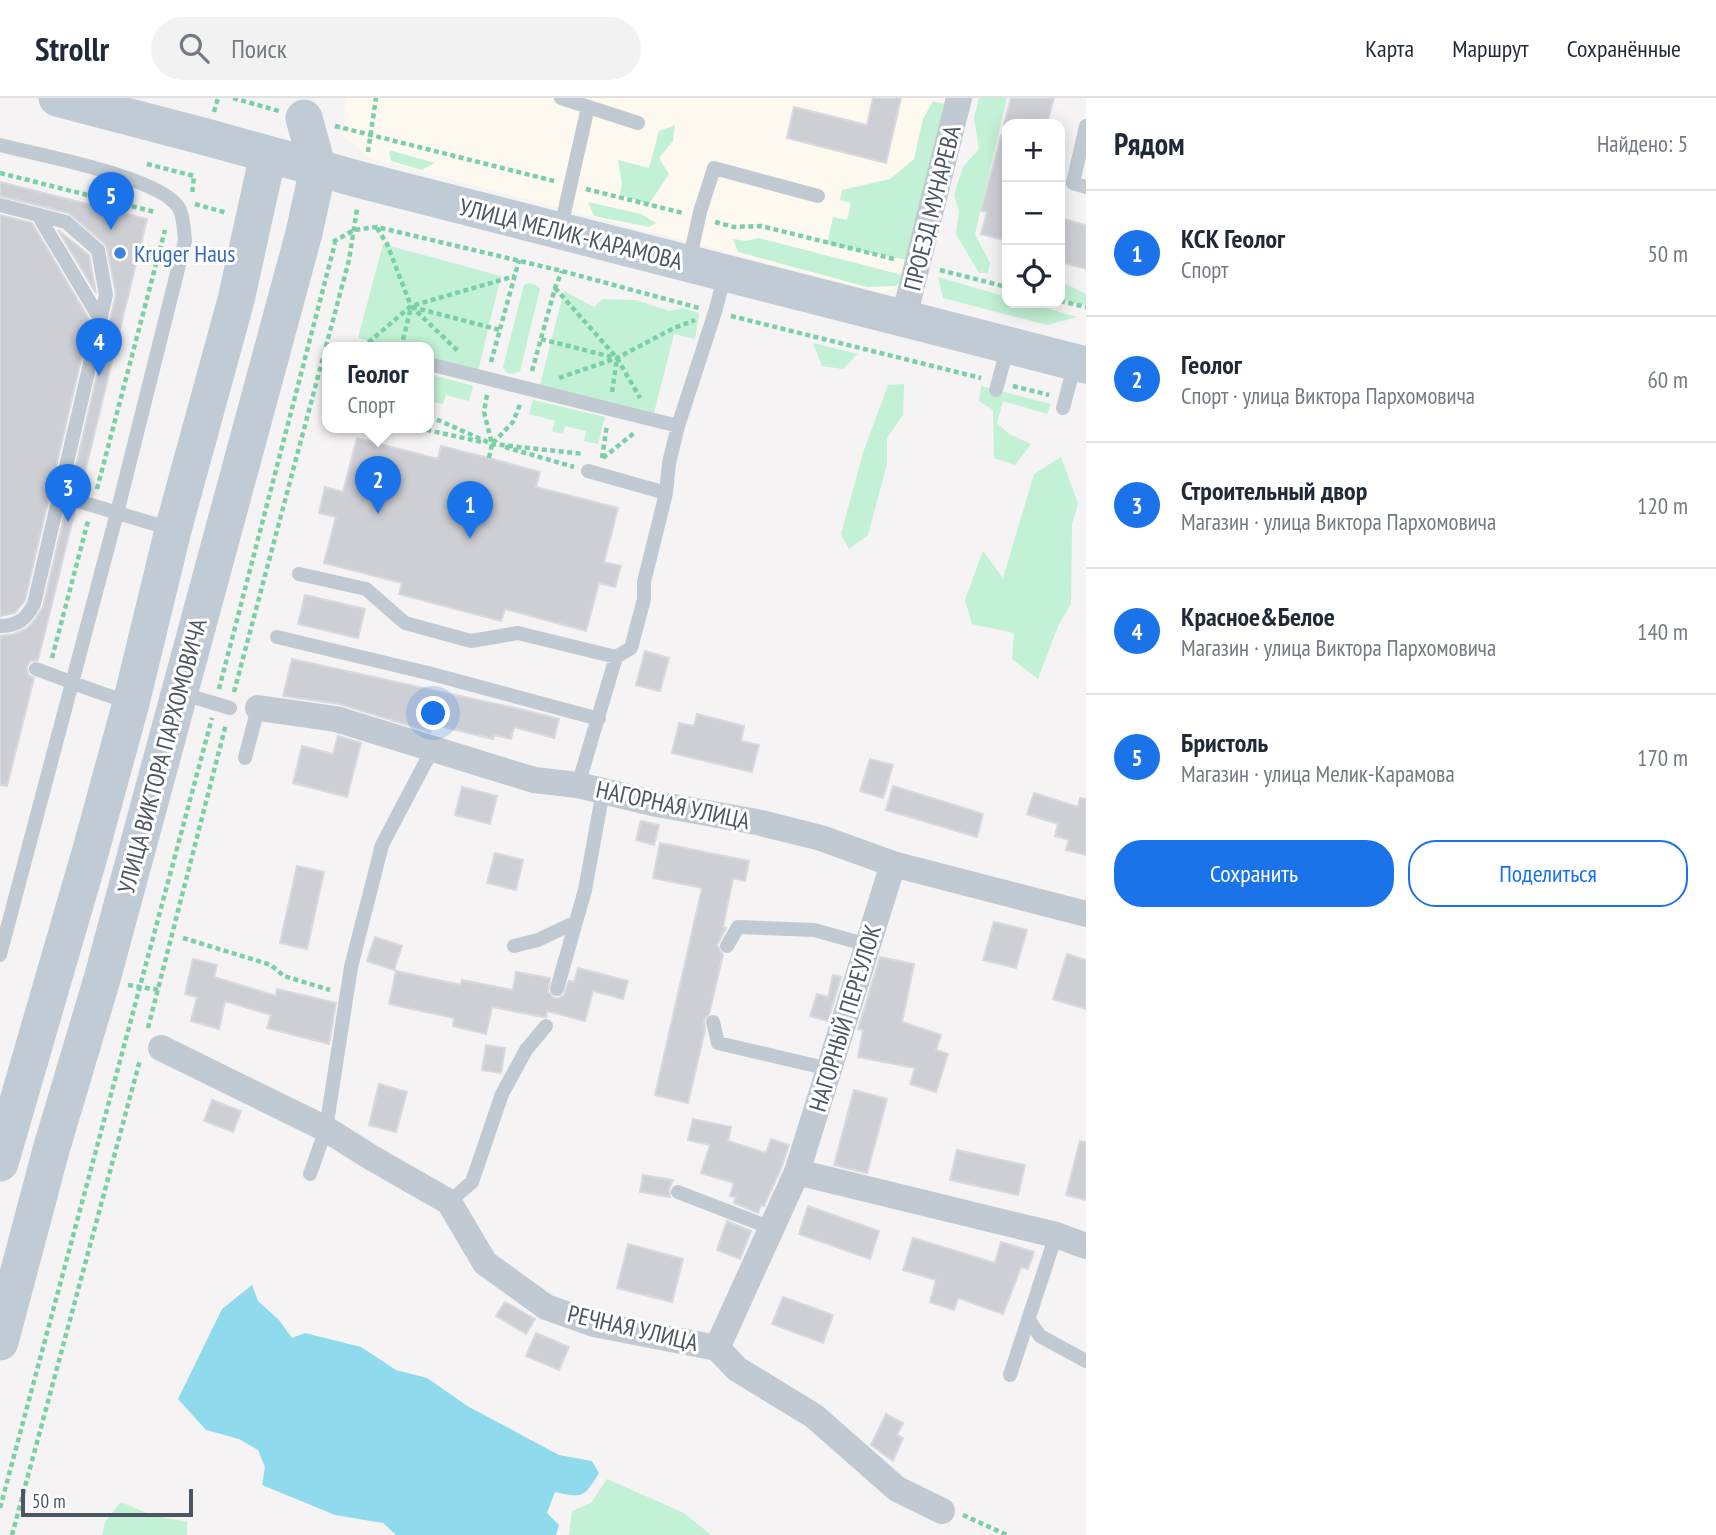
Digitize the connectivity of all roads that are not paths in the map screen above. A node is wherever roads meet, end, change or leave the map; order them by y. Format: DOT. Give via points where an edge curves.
graph roads {
  1 [pos="57,98"];
  2 [pos="561,98"];
  3 [pos="959,98"];
  4 [pos="588,107"];
  5 [pos="307,108"];
  6 [pos="638,123"];
  7 [pos="1086,126"];
  8 [pos="0,145"];
  9 [pos="268,155"];
  10 [pos="318,169"];
  11 [pos="1086,187"];
  12 [pos="818,196"];
  13 [pos="0,205"];
  14 [pos="38,215"];
  15 [pos="560,231"];
  16 [pos="688,263"];
  17 [pos="726,272"];
  18 [pos="904,317"];
  19 [pos="100,318"];
  20 [pos="1009,344"];
  21 [pos="1081,363"];
  22 [pos="434,365"];
  23 [pos="997,386"];
  24 [pos="1064,404"];
  25 [pos="678,426"];
  26 [pos="588,471"];
  27 [pos="666,493"];
  28 [pos="78,501"];
  29 [pos="117,513"];
  30 [pos="173,530"];
  31 [pos="299,574"];
  32 [pos="0,626"];
  33 [pos="277,637"];
  34 [pos="615,657"];
  35 [pos="37,664"];
  36 [pos="71,681"];
  37 [pos="178,693"];
  38 [pos="131,703"];
  39 [pos="223,705"];
  40 [pos="258,708"];
  41 [pos="599,719"];
  42 [pos="433,748"];
  43 [pos="245,758"];
  44 [pos="590,788"];
  45 [pos="90,853"];
  46 [pos="893,863"];
  47 [pos="132,866"];
  48 [pos="1086,914"];
  49 [pos="576,922"];
  50 [pos="868,945"];
  51 [pos="514,946"];
  52 [pos="727,946"];
  53 [pos="0,955"];
  54 [pos="556,989"];
  55 [pos="713,1022"];
  56 [pos="546,1026"];
  57 [pos="150,1045"];
  58 [pos="829,1069"];
  59 [pos="326,1129"];
  60 [pos="0,1163"];
  61 [pos="797,1172"];
  62 [pos="310,1174"];
  63 [pos="678,1192"];
  64 [pos="449,1202"];
  65 [pos="771,1228"];
  66 [pos="1056,1235"];
  67 [pos="1086,1246"];
  68 [pos="1028,1319"];
  69 [pos="0,1342"];
  70 [pos="717,1348"];
  71 [pos="1086,1361"];
  72 [pos="1010,1375"];
  73 [pos="942,1511"];
  1 -- 9 [label="main road, УЛИЦА МЕЛИК-КАРАМОВА"];
  2 -- 4 [label="lane"];
  3 -- 18 [label="street, ПРОЕЗД МУНАРЕВА"];
  4 -- 6 [label="lane"];
  4 -- 15 [label="lane"];
  5 -- 9 [label="main road"];
  5 -- 10 [label="main road"];
  7 -- 11 [label="lane" via="1073,183"];
  8 -- 29 [label="lane" via="140,182 170,198 180,210 185,241"];
  9 -- 10 [label="main road, УЛИЦА МЕЛИК-КАРАМОВА"];
  9 -- 30 [label="main road, УЛИЦА ВИКТОРА ПАРХОМОВИЧА" via="236,300"];
  10 -- 15 [label="main road, УЛИЦА МЕЛИК-КАРАМОВА"];
  10 -- 37 [label="main road, УЛИЦА ВИКТОРА ПАРХОМОВИЧА" via="320,238"];
  12 -- 16 [label="lane" via="714,168"];
  13 -- 14 [label="lane"];
  14 -- 19 [label="lane"];
  14 -- 19 [label="lane" via="66,222 97,250 106,295"];
  15 -- 16 [label="main road, УЛИЦА МЕЛИК-КАРАМОВА"];
  16 -- 17 [label="main road, УЛИЦА МЕЛИК-КАРАМОВА"];
  17 -- 18 [label="main road, УЛИЦА МЕЛИК-КАРАМОВА"];
  17 -- 25 [label="lane"];
  18 -- 20 [label="main road, УЛИЦА МЕЛИК-КАРАМОВА"];
  19 -- 32 [label="lane" via="34,604 27,618"];
  20 -- 21 [label="main road, УЛИЦА МЕЛИК-КАРАМОВА"];
  20 -- 23 [label="lane"];
  21 -- 24 [label="lane"];
  22 -- 25 [label="lane"];
  25 -- 27 [label="lane"];
  26 -- 27 [label="lane"];
  27 -- 34 [label="lane" via="631,648"];
  28 -- 29 [label="lane"];
  29 -- 30 [label="lane"];
  29 -- 36 [label="lane"];
  30 -- 38 [label="main road, УЛИЦА ВИКТОРА ПАРХОМОВИЧА"];
  31 -- 34 [label="lane" via="366,589 405,623 471,641 518,633"];
  33 -- 41 [label="lane"];
  34 -- 41 [label="lane"];
  35 -- 36 [label="lane"];
  36 -- 38 [label="lane"];
  36 -- 53 [label="lane"];
  37 -- 39 [label="lane"];
  37 -- 47 [label="main road, УЛИЦА ВИКТОРА ПАРХОМОВИЧА"];
  38 -- 45 [label="main road, УЛИЦА ВИКТОРА ПАРХОМОВИЧА"];
  40 -- 42 [label="street, НАГОРНАЯ УЛИЦА" via="336,719"];
  40 -- 43 [label="lane"];
  41 -- 44 [label="lane"];
  42 -- 44 [label="street, НАГОРНАЯ УЛИЦА" via="534,780"];
  42 -- 59 [label="lane" via="382,845 351,967"];
  44 -- 46 [label="street, НАГОРНАЯ УЛИЦА" via="757,822"];
  44 -- 49 [label="lane" via="584,890"];
  45 -- 47 [label="main road"];
  45 -- 60 [label="main road, УЛИЦА ВИКТОРА ПАРХОМОВИЧА" via="16,1084"];
  46 -- 48 [label="street, НАГОРНАЯ УЛИЦА"];
  46 -- 50 [label="street, НАГОРНЫЙ ПЕРЕУЛОК"];
  47 -- 69 [label="main road, УЛИЦА ВИКТОРА ПАРХОМОВИЧА"];
  49 -- 51 [label="lane"];
  49 -- 54 [label="lane"];
  50 -- 52 [label="lane" via="814,930 738,927"];
  50 -- 58 [label="street, НАГОРНЫЙ ПЕРЕУЛОК"];
  55 -- 58 [label="lane" via="718,1043"];
  56 -- 64 [label="lane" via="526,1050 502,1094 472,1182"];
  57 -- 59 [label="street, РЕЧНАЯ УЛИЦА"];
  58 -- 61 [label="street, НАГОРНЫЙ ПЕРЕУЛОК"];
  59 -- 62 [label="lane"];
  59 -- 64 [label="street, РЕЧНАЯ УЛИЦА"];
  61 -- 65 [label="street, НАГОРНЫЙ ПЕРЕУЛОК"];
  61 -- 66 [label="street"];
  63 -- 65 [label="lane"];
  64 -- 70 [label="street, РЕЧНАЯ УЛИЦА" via="485,1263 546,1307 594,1324"];
  65 -- 70 [label="street, НАГОРНЫЙ ПЕРЕУЛОК"];
  66 -- 67 [label="street"];
  66 -- 68 [label="lane"];
  68 -- 71 [label="lane" via="1040,1336"];
  68 -- 72 [label="lane"];
  70 -- 73 [label="street, РЕЧНАЯ УЛИЦА" via="737,1368 814,1416 897,1489"];
}
